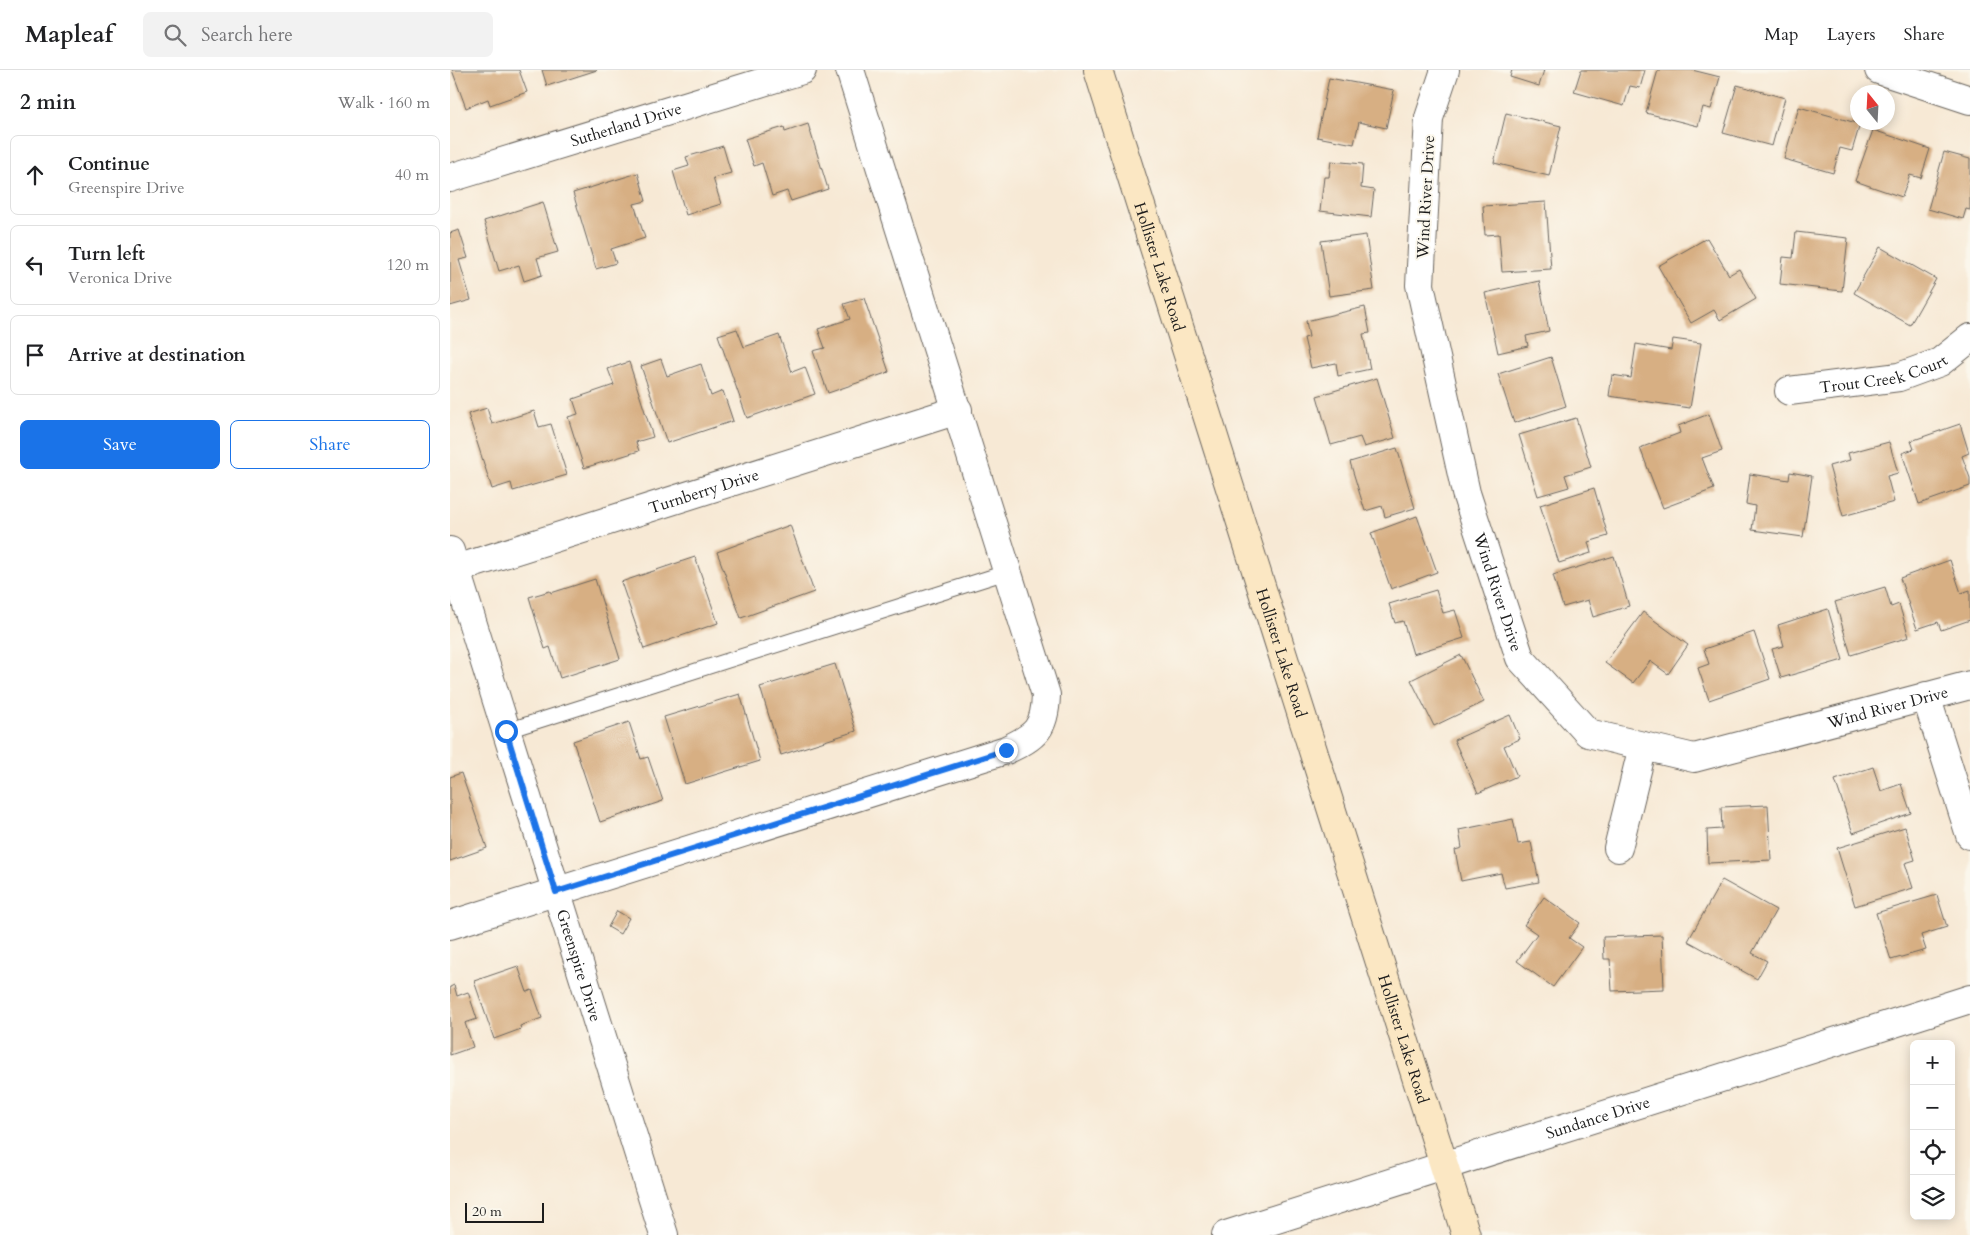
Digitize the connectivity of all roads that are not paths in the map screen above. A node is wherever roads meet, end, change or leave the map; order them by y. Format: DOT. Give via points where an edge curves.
graph roads {
  1 [pos="802,70"];
  2 [pos="850,70"];
  3 [pos="1098,70"];
  4 [pos="1445,70"];
  5 [pos="1879,70"];
  6 [pos="1970,100"];
  7 [pos="450,178"];
  8 [pos="1970,338"];
  9 [pos="1789,391"];
  10 [pos="958,410"];
  11 [pos="452,564"];
  12 [pos="1007,572"];
  13 [pos="1970,685"];
  14 [pos="1926,696"];
  15 [pos="506,731"];
  16 [pos="1643,746"];
  17 [pos="1970,835"];
  18 [pos="1618,848"];
  19 [pos="556,892"];
  20 [pos="450,925"];
  21 [pos="1970,998"];
  22 [pos="1444,1166"];
  23 [pos="664,1235"];
  24 [pos="1226,1235"];
  25 [pos="1466,1235"];
  1 -- 7 [label="street, Sutherland Drive"];
  2 -- 10 [label="street"];
  3 -- 22 [label="street, Hollister Lake Road"];
  4 -- 16 [label="street, Wind River Drive" via="1430,118 1420,285 1466,493 1520,658 1588,733"];
  5 -- 6 [label="street"];
  8 -- 9 [label="street, Trout Creek Court" via="1940,362 1899,377"];
  10 -- 11 [label="street, Turnberry Drive"];
  10 -- 12 [label="street"];
  11 -- 15 [label="street, Greenspire Drive"];
  12 -- 15 [label="lane"];
  12 -- 19 [label="street" via="1046,695 1046,715 1038,729 1024,742"];
  13 -- 14 [label="street, Wind River Drive"];
  14 -- 16 [label="street, Wind River Drive" via="1694,758"];
  14 -- 17 [label="street"];
  15 -- 19 [label="street, Greenspire Drive"];
  16 -- 18 [label="street"];
  19 -- 20 [label="street"];
  19 -- 23 [label="street, Greenspire Drive"];
  21 -- 22 [label="street, Sundance Drive"];
  22 -- 24 [label="street, Sundance Drive"];
  22 -- 25 [label="street, Hollister Lake Road"];
}
